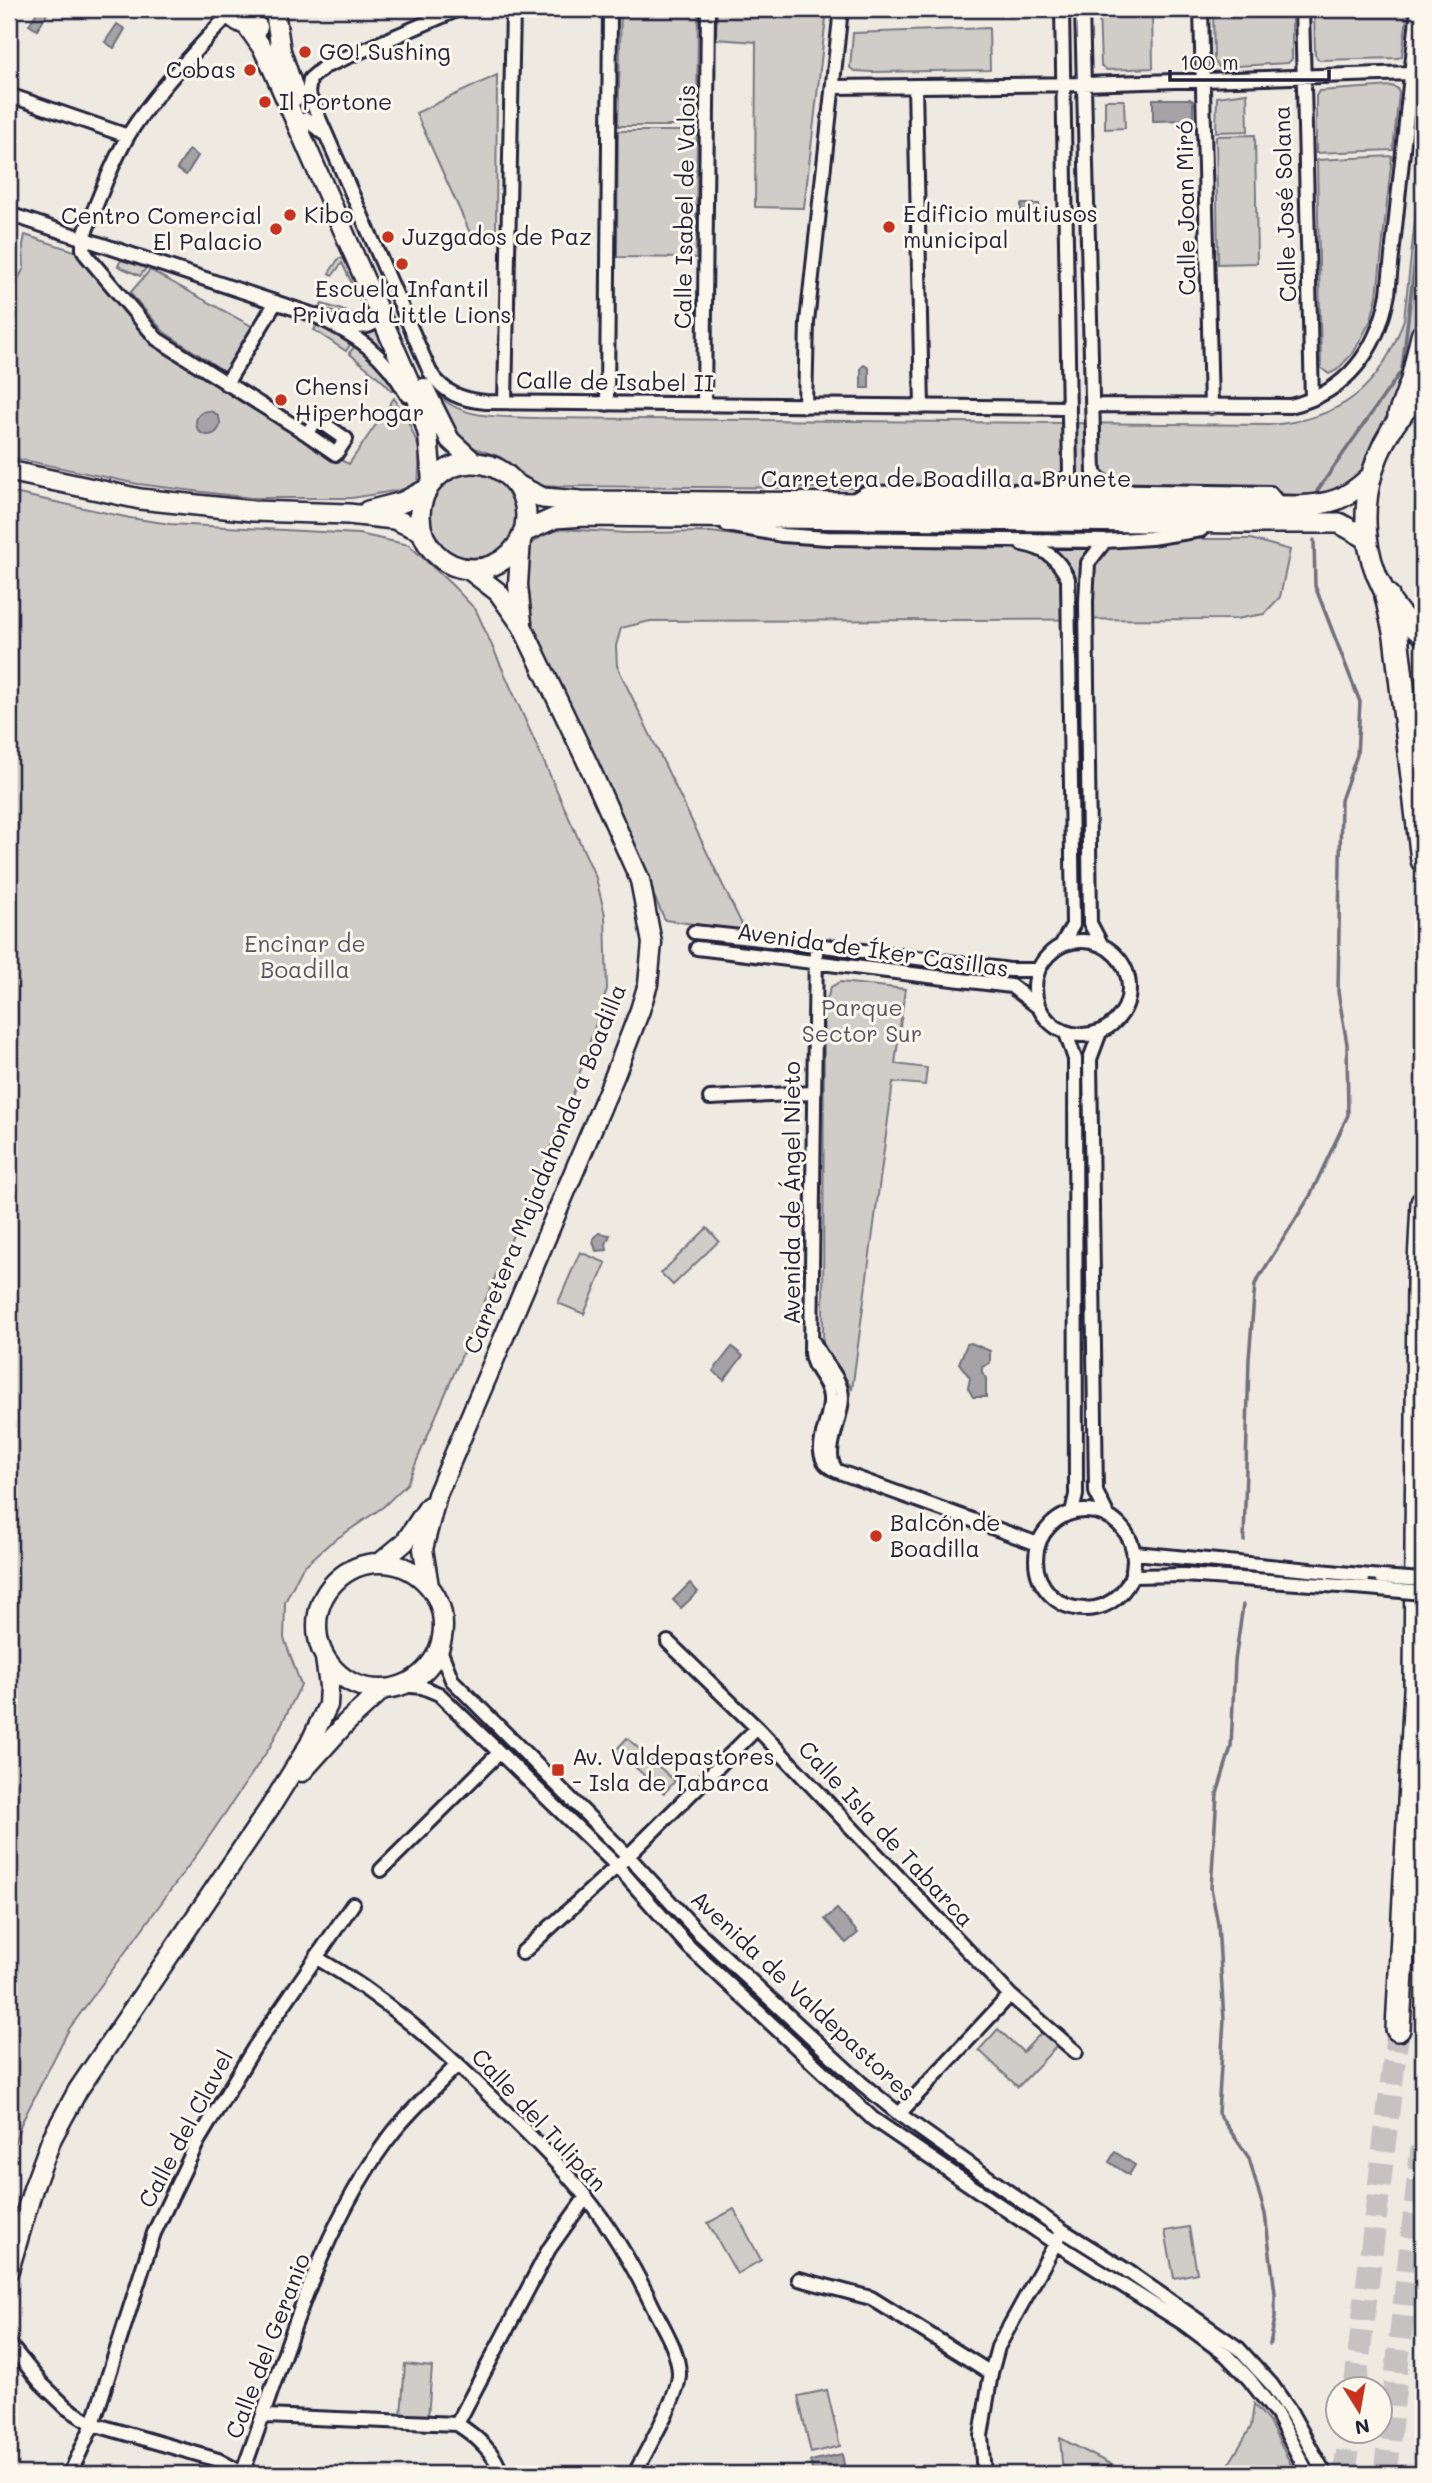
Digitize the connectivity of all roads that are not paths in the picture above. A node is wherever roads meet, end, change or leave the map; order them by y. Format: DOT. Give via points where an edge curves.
graph roads {
  1 [pos="459,9"];
  2 [pos="513,9"];
  3 [pos="610,9"];
  4 [pos="708,9"];
  5 [pos="841,9"];
  6 [pos="1062,9"];
  7 [pos="1082,9"];
  8 [pos="1201,9"];
  9 [pos="1302,9"];
  10 [pos="1418,9"];
  11 [pos="228,11"];
  12 [pos="279,14"];
  13 [pos="247,26"];
  14 [pos="1411,73"];
  15 [pos="1303,77"];
  16 [pos="1204,80"];
  17 [pos="1063,83"];
  18 [pos="1084,85"];
  19 [pos="915,86"];
  20 [pos="833,87"];
  21 [pos="9,95"];
  22 [pos="306,119"];
  23 [pos="326,135"];
  24 [pos="128,136"];
  25 [pos="9,214"];
  26 [pos="83,238"];
  27 [pos="276,302"];
  28 [pos="377,310"];
  29 [pos="314,315"];
  30 [pos="1423,336"];
  31 [pos="226,384"];
  32 [pos="1423,394"];
  33 [pos="1312,398"];
  34 [pos="505,402"];
  35 [pos="607,404"];
  36 [pos="704,405"];
  37 [pos="1092,405"];
  38 [pos="805,406"];
  39 [pos="922,407"];
  40 [pos="1211,407"];
  41 [pos="1069,408"];
  42 [pos="1400,415"];
  43 [pos="307,435"];
  44 [pos="430,449"];
  45 [pos="475,463"];
  46 [pos="9,471"];
  47 [pos="1369,478"];
  48 [pos="517,485"];
  49 [pos="429,486"];
  50 [pos="1057,490"];
  51 [pos="1111,490"];
  52 [pos="850,503"];
  53 [pos="1281,506"];
  54 [pos="348,514"];
  55 [pos="633,517"];
  56 [pos="1242,523"];
  57 [pos="422,531"];
  58 [pos="523,535"];
  59 [pos="990,538"];
  60 [pos="1366,538"];
  61 [pos="1105,541"];
  62 [pos="468,569"];
  63 [pos="1387,596"];
  64 [pos="522,626"];
  65 [pos="1423,635"];
  66 [pos="1423,860"];
  67 [pos="694,932"];
  68 [pos="1062,944"];
  69 [pos="1101,944"];
  70 [pos="816,945"];
  71 [pos="696,948"];
  72 [pos="816,963"];
  73 [pos="1037,970"];
  74 [pos="1038,1007"];
  75 [pos="1100,1032"];
  76 [pos="1066,1033"];
  77 [pos="813,1093"];
  78 [pos="710,1098"];
  79 [pos="1423,1203"];
  80 [pos="437,1495"];
  81 [pos="1072,1512"];
  82 [pos="1108,1516"];
  83 [pos="1038,1544"];
  84 [pos="1135,1553"];
  85 [pos="380,1563"];
  86 [pos="1132,1576"];
  87 [pos="1423,1580"];
  88 [pos="429,1586"];
  89 [pos="1423,1593"];
  90 [pos="1423,1605"];
  91 [pos="668,1642"];
  92 [pos="439,1647"];
  93 [pos="325,1658"];
  94 [pos="1416,1685"];
  95 [pos="392,1687"];
  96 [pos="757,1728"];
  97 [pos="499,1754"];
  98 [pos="271,1806"];
  99 [pos="628,1856"];
  100 [pos="617,1867"];
  101 [pos="381,1870"];
  102 [pos="353,1904"];
  103 [pos="522,1953"];
  104 [pos="317,1958"];
  105 [pos="1010,1996"];
  106 [pos="1398,2029"];
  107 [pos="1076,2052"];
  108 [pos="458,2064"];
  109 [pos="899,2114"];
  110 [pos="586,2197"];
  111 [pos="1062,2230"];
  112 [pos="1055,2243"];
  113 [pos="9,2270"];
  114 [pos="799,2279"];
  115 [pos="9,2344"];
  116 [pos="9,2359"];
  117 [pos="32,2372"];
  118 [pos="991,2373"];
  119 [pos="265,2416"];
  120 [pos="93,2424"];
  121 [pos="457,2424"];
  122 [pos="70,2474"];
  123 [pos="243,2474"];
  124 [pos="501,2474"];
  125 [pos="635,2474"];
  126 [pos="984,2474"];
  127 [pos="1308,2474"];
  128 [pos="1325,2474"];
  1 -- 23 [label="street, Calle de Isabel II" via="315,73 308,93"];
  2 -- 34 [label="street"];
  3 -- 35 [label="street"];
  4 -- 36 [label="street, Calle Isabel de Valois"];
  5 -- 20 [label="street"];
  6 -- 17 [label="street"];
  7 -- 18 [label="street"];
  8 -- 16 [label="street, Calle Joan Miró"];
  9 -- 15 [label="street, Calle José Solana"];
  10 -- 14 [label="street"];
  11 -- 13 [label="street"];
  11 -- 24 [label="street"];
  12 -- 13 [label="street" via="267,25"];
  12 -- 22 [label="street" via="284,61"];
  13 -- 28 [label="street" via="269,63"];
  14 -- 15 [label="street"];
  14 -- 33 [label="street" via="1384,314 1376,338 1359,364"];
  15 -- 16 [label="street"];
  15 -- 33 [label="street, Calle José Solana"];
  16 -- 18 [label="street"];
  16 -- 40 [label="street, Calle Joan Miró"];
  17 -- 18 [label="street"];
  17 -- 19 [label="street"];
  17 -- 41 [label="street"];
  18 -- 37 [label="street"];
  19 -- 20 [label="street"];
  19 -- 39 [label="street"];
  20 -- 38 [label="street" via="807,322"];
  21 -- 24 [label="street"];
  22 -- 23 [label="street, Calle de Isabel II"];
  22 -- 45 [label="street" via="439,422 450,440"];
  23 -- 34 [label="street, Calle de Isabel II" via="437,382 459,398"];
  24 -- 26 [label="street"];
  25 -- 26 [label="street"];
  26 -- 27 [label="street"];
  26 -- 31 [label="street" via="87,256 157,339"];
  27 -- 29 [label="street"];
  27 -- 31 [label="street"];
  28 -- 29 [label="street" via="375,321 365,327"];
  28 -- 44 [label="street" via="418,401"];
  29 -- 44 [label="street" via="357,338 391,368"];
  30 -- 42 [label="highway"];
  31 -- 43 [label="street"];
  32 -- 42 [label="main road"];
  33 -- 40 [label="street" via="1290,406"];
  34 -- 35 [label="street, Calle de Isabel II"];
  35 -- 36 [label="street, Calle de Isabel II"];
  36 -- 38 [label="street, Calle de Isabel II"];
  37 -- 40 [label="street"];
  37 -- 51 [label="street" via="1094,473"];
  38 -- 39 [label="street, Calle de Isabel II"];
  39 -- 41 [label="street, Calle de Isabel II"];
  41 -- 50 [label="street" via="1070,474"];
  42 -- 47 [label="main road"];
  44 -- 49 [label="street"];
  45 -- 48 [label="main road" via="499,469"];
  45 -- 49 [label="main road" via="447,469"];
  46 -- 54 [label="main road" via="201,507"];
  47 -- 53 [label="main road, Carretera de Boadilla a Brunete" via="1352,494 1328,504"];
  47 -- 60 [label="main road"];
  48 -- 52 [label="main road, Carretera de Boadilla a Brunete" via="543,498 582,501"];
  48 -- 58 [label="main road" via="526,508"];
  49 -- 54 [label="main road" via="381,509"];
  49 -- 57 [label="main road" via="420,510"];
  50 -- 51 [label="street"];
  50 -- 52 [label="street" via="865,493"];
  51 -- 53 [label="street" via="1270,493"];
  52 -- 53 [label="main road, Carretera de Boadilla a Brunete"];
  54 -- 57 [label="main road" via="394,519"];
  55 -- 56 [label="main road, Carretera de Boadilla a Brunete"];
  55 -- 58 [label="main road, Carretera de Boadilla a Brunete" via="555,518"];
  55 -- 59 [label="street" via="827,538"];
  56 -- 60 [label="main road, Carretera de Boadilla a Brunete" via="1339,523"];
  56 -- 61 [label="street"];
  57 -- 62 [label="main road" via="436,554"];
  58 -- 62 [label="main road" via="511,554 495,564"];
  58 -- 64 [label="street, Carretera Majadahonda a Boadilla" via="518,585"];
  59 -- 61 [label="street"];
  59 -- 68 [label="street" via="1052,555 1068,579 1073,925"];
  60 -- 63 [label="main road"];
  61 -- 69 [label="street" via="1088,563 1086,601 1090,923"];
  62 -- 64 [label="street, Carretera Majadahonda a Boadilla" via="498,592"];
  63 -- 65 [label="main road"];
  63 -- 66 [label="highway" via="1396,636"];
  64 -- 80 [label="street, Carretera Majadahonda a Boadilla" via="640,880 652,949 648,984 615,1075"];
  67 -- 70 [label="street, Avenida de Íker Casillas"];
  68 -- 69 [label="street" via="1081,940"];
  68 -- 73 [label="street"];
  69 -- 75 [label="street" via="1116,953 1130,987 1126,1007"];
  70 -- 72 [label="street, Avenida de Ángel Nieto"];
  70 -- 73 [label="street, Avenida de Íker Casillas"];
  71 -- 72 [label="street, Avenida de Íker Casillas"];
  72 -- 74 [label="street, Avenida de Íker Casillas" via="1011,986"];
  72 -- 77 [label="street, Avenida de Ángel Nieto"];
  73 -- 74 [label="street" via="1034,989"];
  74 -- 76 [label="street" via="1048,1023"];
  75 -- 76 [label="street"];
  75 -- 82 [label="street" via="1090,1059 1096,1492"];
  76 -- 81 [label="street" via="1075,1059 1076,1495"];
  77 -- 78 [label="street"];
  77 -- 83 [label="street, Avenida de Ángel Nieto" via="811,1359 826,1381 830,1398 822,1461 837,1471"];
  79 -- 94 [label="highway"];
  80 -- 85 [label="street, Carretera Majadahonda a Boadilla" via="405,1542"];
  80 -- 88 [label="street, Carretera Majadahonda a Boadilla" via="423,1549"];
  81 -- 82 [label="street" via="1090,1510"];
  81 -- 83 [label="street" via="1057,1519"];
  82 -- 84 [label="street" via="1126,1531"];
  83 -- 86 [label="street" via="1037,1574 1055,1600 1069,1607 1100,1608 1114,1601"];
  84 -- 86 [label="street"];
  84 -- 87 [label="street, bridge"];
  85 -- 88 [label="street" via="398,1566"];
  85 -- 93 [label="street" via="344,1574 330,1587 317,1621"];
  86 -- 89 [label="street, bridge" via="1184,1575"];
  88 -- 92 [label="street" via="442,1615"];
  90 -- 94 [label="highway"];
  91 -- 96 [label="street, Calle Isla de Tabarca"];
  92 -- 95 [label="street" via="417,1676"];
  92 -- 99 [label="street, Avenida de Valdepastores" via="452,1680"];
  93 -- 95 [label="street" via="350,1681 366,1687"];
  93 -- 98 [label="street" via="328,1705"];
  94 -- 106 [label="highway"];
  95 -- 97 [label="street, Avenida de Valdepastores" via="422,1687 439,1694"];
  95 -- 98 [label="street" via="346,1723"];
  96 -- 99 [label="street"];
  96 -- 105 [label="street, Calle Isla de Tabarca"];
  97 -- 100 [label="street, Avenida de Valdepastores"];
  97 -- 101 [label="street"];
  98 -- 113 [label="street" via="78,2090 52,2138"];
  99 -- 100 [label="street"];
  99 -- 109 [label="street, Avenida de Valdepastores" via="698,1932"];
  100 -- 103 [label="street"];
  100 -- 112 [label="street, Avenida de Valdepastores" via="689,1947 873,2119"];
  102 -- 104 [label="street, Calle del Clavel"];
  104 -- 108 [label="street, Calle del Tulipán" via="399,2013"];
  104 -- 120 [label="street, Calle del Clavel" via="254,2048 198,2141 154,2232"];
  105 -- 107 [label="street, Calle Isla de Tabarca"];
  105 -- 109 [label="street"];
  108 -- 110 [label="street, Calle del Tulipán"];
  108 -- 119 [label="street, Calle del Geranio" via="395,2130 351,2196 300,2307"];
  109 -- 111 [label="street, Avenida de Valdepastores"];
  110 -- 121 [label="street" via="549,2249"];
  110 -- 125 [label="street, Calle del Tulipán" via="633,2266 676,2354 676,2390"];
  111 -- 112 [label="street"];
  111 -- 128 [label="street, Avenida de Valdepastores" via="1239,2349 1290,2411"];
  112 -- 118 [label="street" via="1007,2327"];
  112 -- 127 [label="street, Avenida de Valdepastores" via="1183,2323 1226,2356 1277,2415"];
  114 -- 118 [label="street" via="871,2298"];
  115 -- 117 [label="street"];
  116 -- 117 [label="street"];
  117 -- 120 [label="street" via="67,2408"];
  118 -- 126 [label="street" via="981,2436"];
  119 -- 121 [label="street"];
  119 -- 123 [label="street, Calle del Geranio"];
  120 -- 122 [label="street, Calle del Clavel"];
  120 -- 123 [label="street" via="218,2460"];
  121 -- 124 [label="street" via="476,2436"];
}
